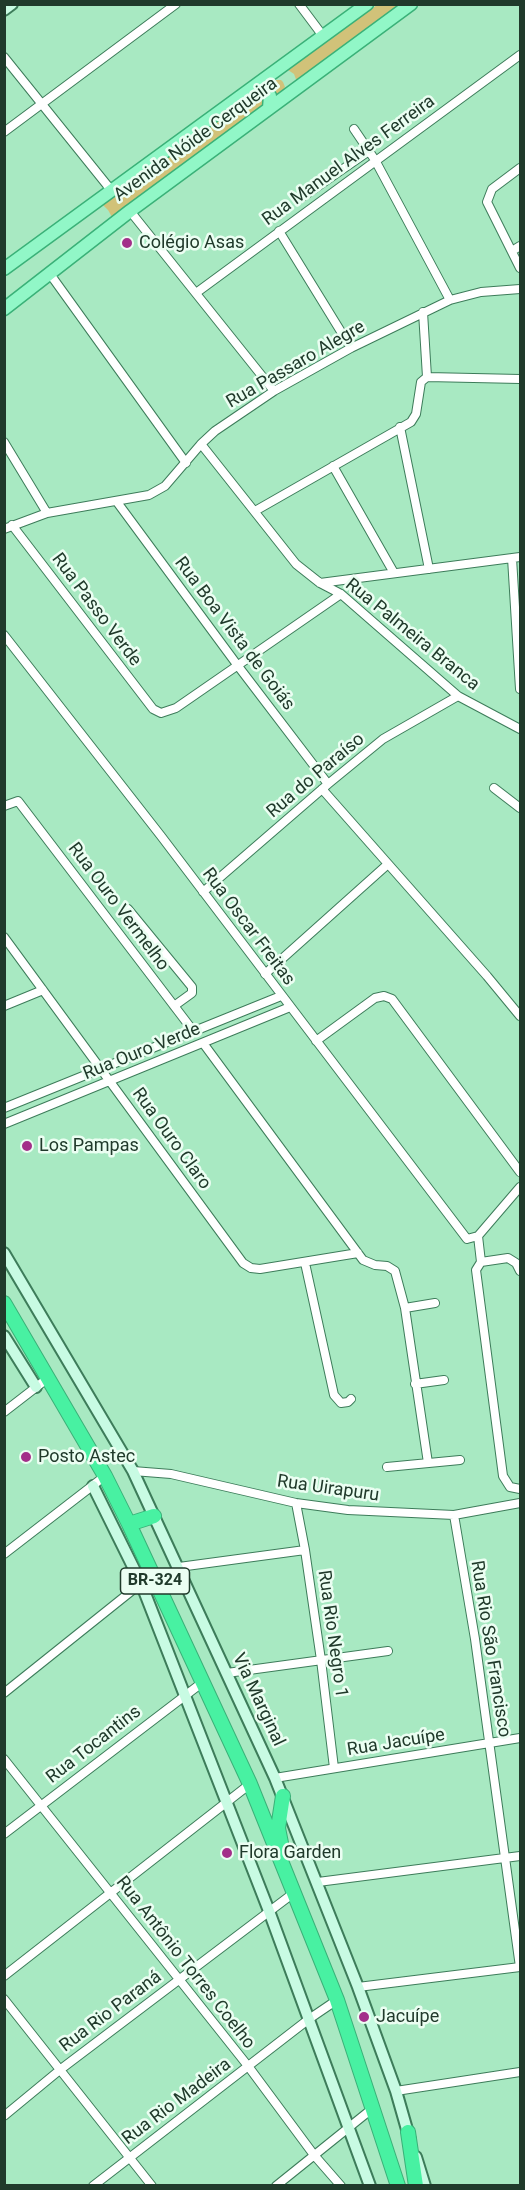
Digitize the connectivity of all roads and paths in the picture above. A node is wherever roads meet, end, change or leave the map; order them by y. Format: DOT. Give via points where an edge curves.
graph roads {
  1 [pos="12,4"];
  2 [pos="176,4"];
  3 [pos="299,4"];
  4 [pos="366,4"];
  5 [pos="411,4"];
  6 [pos="4,10"];
  7 [pos="323,36"];
  8 [pos="520,55"];
  9 [pos="4,57"];
  10 [pos="256,85"];
  11 [pos="43,104"];
  12 [pos="270,108"];
  13 [pos="354,129"];
  14 [pos="4,132"];
  15 [pos="369,151"];
  16 [pos="375,160"];
  17 [pos="519,172"];
  18 [pos="111,190"];
  19 [pos="301,198"];
  20 [pos="130,211"];
  21 [pos="279,231"];
  22 [pos="520,246"];
  23 [pos="512,251"];
  24 [pos="520,268"];
  25 [pos="4,269"];
  26 [pos="50,274"];
  27 [pos="520,289"];
  28 [pos="196,293"];
  29 [pos="450,300"];
  30 [pos="4,309"];
  31 [pos="423,312"];
  32 [pos="351,348"];
  33 [pos="427,376"];
  34 [pos="520,379"];
  35 [pos="274,391"];
  36 [pos="400,427"];
  37 [pos="4,442"];
  38 [pos="201,444"];
  39 [pos="186,463"];
  40 [pos="333,466"];
  41 [pos="117,502"];
  42 [pos="255,511"];
  43 [pos="47,513"];
  44 [pos="8,527"];
  45 [pos="516,558"];
  46 [pos="429,569"];
  47 [pos="394,573"];
  48 [pos="321,583"];
  49 [pos="341,594"];
  50 [pos="4,635"];
  51 [pos="520,654"];
  52 [pos="237,666"];
  53 [pos="520,689"];
  54 [pos="458,696"];
  55 [pos="520,729"];
  56 [pos="325,786"];
  57 [pos="494,788"];
  58 [pos="4,806"];
  59 [pos="520,808"];
  60 [pos="388,864"];
  61 [pos="203,892"];
  62 [pos="128,909"];
  63 [pos="4,937"];
  64 [pos="265,974"];
  65 [pos="42,990"];
  66 [pos="281,996"];
  67 [pos="4,1006"];
  68 [pos="174,1006"];
  69 [pos="290,1007"];
  70 [pos="520,1016"];
  71 [pos="194,1032"];
  72 [pos="316,1041"];
  73 [pos="203,1043"];
  74 [pos="100,1068"];
  75 [pos="109,1080"];
  76 [pos="4,1108"];
  77 [pos="4,1124"];
  78 [pos="520,1172"];
  79 [pos="520,1187"];
  80 [pos="477,1236"];
  81 [pos="4,1253"];
  82 [pos="358,1253"];
  83 [pos="481,1262"];
  84 [pos="305,1263"];
  85 [pos="520,1271"];
  86 [pos="4,1303"];
  87 [pos="435,1303"];
  88 [pos="405,1308"];
  89 [pos="4,1336"];
  90 [pos="48,1378"];
  91 [pos="444,1380"];
  92 [pos="415,1384"];
  93 [pos="36,1387"];
  94 [pos="351,1399"];
  95 [pos="4,1412"];
  96 [pos="460,1460"];
  97 [pos="428,1463"];
  98 [pos="387,1467"];
  99 [pos="133,1471"];
  100 [pos="105,1476"];
  101 [pos="93,1486"];
  102 [pos="520,1489"];
  103 [pos="296,1503"];
  104 [pos="520,1503"];
  105 [pos="454,1515"];
  106 [pos="154,1516"];
  107 [pos="129,1524"];
  108 [pos="305,1550"];
  109 [pos="4,1554"];
  110 [pos="179,1567"];
  111 [pos="146,1579"];
  112 [pos="388,1651"];
  113 [pos="321,1660"];
  114 [pos="227,1673"];
  115 [pos="204,1681"];
  116 [pos="4,1693"];
  117 [pos="183,1695"];
  118 [pos="520,1738"];
  119 [pos="489,1744"];
  120 [pos="4,1759"];
  121 [pos="333,1768"];
  122 [pos="275,1778"];
  123 [pos="250,1784"];
  124 [pos="284,1796"];
  125 [pos="226,1803"];
  126 [pos="41,1805"];
  127 [pos="4,1834"];
  128 [pos="520,1856"];
  129 [pos="505,1858"];
  130 [pos="285,1869"];
  131 [pos="318,1882"];
  132 [pos="111,1891"];
  133 [pos="295,1892"];
  134 [pos="269,1911"];
  135 [pos="520,1967"];
  136 [pos="4,1976"];
  137 [pos="179,1979"];
  138 [pos="358,1986"];
  139 [pos="4,2000"];
  140 [pos="337,2000"];
  141 [pos="309,2019"];
  142 [pos="248,2066"];
  143 [pos="61,2069"];
  144 [pos="520,2072"];
  145 [pos="396,2091"];
  146 [pos="373,2108"];
  147 [pos="4,2116"];
  148 [pos="348,2128"];
  149 [pos="408,2132"];
  150 [pos="314,2155"];
  151 [pos="130,2156"];
  152 [pos="93,2186"];
  153 [pos="152,2186"];
  154 [pos="276,2186"];
  155 [pos="341,2186"];
  156 [pos="370,2186"];
  157 [pos="398,2186"];
  158 [pos="416,2186"];
  159 [pos="425,2186"];
  1 -- 6 [label="street"];
  2 -- 11 [label="street"];
  3 -- 7 [label="street"];
  4 -- 7 [label="main road, Avenida Nóide Cerqueira"];
  5 -- 12 [label="main road, Avenida Nóide Cerqueira"];
  7 -- 10 [label="main road, Avenida Nóide Cerqueira"];
  8 -- 16 [label="street, Rua Manuel Alves Ferreira"];
  9 -- 11 [label="street"];
  10 -- 12 [label="main road" via="270,96"];
  10 -- 18 [label="main road, Avenida Nóide Cerqueira"];
  11 -- 14 [label="street"];
  11 -- 18 [label="street"];
  12 -- 20 [label="main road, Avenida Nóide Cerqueira"];
  13 -- 15 [label="street"];
  15 -- 16 [label="street"];
  15 -- 19 [label="street"];
  16 -- 21 [label="street, Rua Manuel Alves Ferreira"];
  16 -- 29 [label="street"];
  17 -- 23 [label="street" via="497,184 487,198 488,208"];
  18 -- 25 [label="main road, Avenida Nóide Cerqueira"];
  20 -- 26 [label="main road, Avenida Nóide Cerqueira"];
  20 -- 28 [label="street"];
  21 -- 28 [label="street, Rua Manuel Alves Ferreira"];
  21 -- 32 [label="street"];
  22 -- 23 [label="street"];
  23 -- 24 [label="street"];
  26 -- 30 [label="main road, Avenida Nóide Cerqueira"];
  26 -- 39 [label="street"];
  27 -- 29 [label="street, Rua Passaro Alegre" via="481,292"];
  28 -- 35 [label="street"];
  29 -- 31 [label="street, Rua Passaro Alegre"];
  31 -- 32 [label="street, Rua Passaro Alegre"];
  31 -- 33 [label="street"];
  32 -- 35 [label="street, Rua Passaro Alegre"];
  33 -- 34 [label="street"];
  33 -- 36 [label="street" via="421,382 415,419"];
  35 -- 38 [label="street, Rua Passaro Alegre"];
  36 -- 40 [label="street"];
  36 -- 46 [label="street"];
  37 -- 43 [label="street"];
  38 -- 39 [label="street, Rua Passaro Alegre"];
  38 -- 42 [label="street, Rua Palmeira Branca"];
  39 -- 41 [label="street, Rua Passaro Alegre" via="165,486 149,495"];
  40 -- 42 [label="street"];
  40 -- 47 [label="street"];
  41 -- 43 [label="street, Rua Passaro Alegre"];
  41 -- 52 [label="street, Rua Boa Vista de Goiás"];
  42 -- 48 [label="street, Rua Palmeira Branca" via="290,558"];
  43 -- 44 [label="street, Rua Passaro Alegre"];
  44 -- 52 [label="street, Rua Passo Verde" via="157,712 176,708"];
  45 -- 46 [label="street"];
  45 -- 51 [label="street"];
  46 -- 47 [label="street"];
  47 -- 48 [label="street"];
  48 -- 49 [label="street, Rua Palmeira Branca"];
  49 -- 52 [label="street"];
  49 -- 54 [label="street, Rua Palmeira Branca"];
  50 -- 61 [label="street, Rua Oscar Freitas"];
  51 -- 53 [label="street"];
  52 -- 56 [label="street, Rua Boa Vista de Goiás"];
  54 -- 55 [label="street, Rua Palmeira Branca"];
  54 -- 56 [label="street, Rua do Paraíso" via="383,739"];
  56 -- 60 [label="street, Rua Boa Vista de Goiás"];
  56 -- 61 [label="street, Rua do Paraíso"];
  57 -- 59 [label="street"];
  58 -- 68 [label="street, Rua Ouro Vermelho" via="18,801"];
  60 -- 64 [label="street"];
  60 -- 70 [label="street, Rua Boa Vista de Goiás"];
  61 -- 64 [label="street, Rua Oscar Freitas"];
  62 -- 68 [label="street" via="192,987 192,993"];
  63 -- 65 [label="street, Rua Ouro Claro"];
  64 -- 66 [label="street, Rua Oscar Freitas"];
  65 -- 67 [label="street"];
  65 -- 74 [label="street, Rua Ouro Claro"];
  66 -- 69 [label="street, Rua Oscar Freitas"];
  66 -- 71 [label="street, Rua Ouro Verde"];
  68 -- 71 [label="street, Rua Ouro Vermelho"];
  69 -- 72 [label="street, Rua Oscar Freitas"];
  69 -- 73 [label="street, Rua Ouro Verde"];
  71 -- 74 [label="street, Rua Ouro Verde"];
  72 -- 78 [label="street" via="375,998 392,999"];
  72 -- 80 [label="street, Rua Oscar Freitas" via="467,1239"];
  73 -- 75 [label="street, Rua Ouro Verde"];
  73 -- 82 [label="street"];
  74 -- 75 [label="street, Rua Ouro Claro"];
  74 -- 76 [label="street, Rua Ouro Verde"];
  75 -- 77 [label="street, Rua Ouro Verde"];
  75 -- 84 [label="street, Rua Ouro Claro" via="243,1263 260,1269"];
  79 -- 80 [label="street"];
  80 -- 83 [label="street"];
  81 -- 99 [label="street, Via Marginal"];
  82 -- 84 [label="street, Rua Ouro Claro"];
  82 -- 88 [label="street" via="367,1263 395,1271"];
  83 -- 85 [label="street" via="508,1258"];
  83 -- 102 [label="street" via="476,1277 503,1476 510,1487"];
  84 -- 94 [label="street" via="334,1395 341,1403"];
  86 -- 90 [label="highway, BR-324"];
  87 -- 88 [label="street"];
  88 -- 92 [label="street"];
  89 -- 93 [label="street"];
  90 -- 93 [label="street"];
  90 -- 100 [label="highway, BR-324"];
  91 -- 92 [label="street"];
  92 -- 97 [label="street"];
  93 -- 95 [label="street"];
  96 -- 97 [label="street"];
  97 -- 98 [label="street"];
  99 -- 103 [label="street, Rua Uirapuru" via="171,1474"];
  99 -- 106 [label="street, Via Marginal"];
  100 -- 101 [label="street"];
  100 -- 107 [label="highway, BR-324"];
  101 -- 109 [label="street"];
  101 -- 111 [label="street"];
  103 -- 105 [label="street, Rua Uirapuru"];
  103 -- 108 [label="street, Rua Rio Negro 1"];
  104 -- 105 [label="street, Rua Uirapuru"];
  105 -- 119 [label="street, Rua Rio São Francisco"];
  106 -- 107 [label="highway"];
  106 -- 110 [label="street, Via Marginal"];
  107 -- 111 [label="highway, BR-324"];
  108 -- 110 [label="street"];
  108 -- 113 [label="street, Rua Rio Negro 1"];
  110 -- 114 [label="street, Via Marginal"];
  111 -- 115 [label="highway, BR-324"];
  111 -- 116 [label="street"];
  111 -- 117 [label="street"];
  112 -- 113 [label="street"];
  113 -- 114 [label="street"];
  113 -- 121 [label="street, Rua Rio Negro 1"];
  114 -- 122 [label="street, Via Marginal"];
  115 -- 117 [label="street, Rua Tocantins"];
  115 -- 123 [label="highway, BR-324"];
  117 -- 125 [label="street"];
  117 -- 126 [label="street, Rua Tocantins"];
  118 -- 119 [label="street, Rua Jacuípe"];
  119 -- 121 [label="street, Rua Jacuípe"];
  119 -- 129 [label="street, Rua Rio São Francisco"];
  120 -- 126 [label="street, Rua Antônio Torres Coelho"];
  121 -- 122 [label="street, Rua Jacuípe"];
  122 -- 124 [label="street, Via Marginal"];
  123 -- 125 [label="street"];
  123 -- 130 [label="highway, BR-324"];
  124 -- 130 [label="highway" via="278,1828"];
  124 -- 131 [label="street, Via Marginal"];
  125 -- 132 [label="street"];
  125 -- 134 [label="street"];
  126 -- 127 [label="street, Rua Tocantins"];
  126 -- 132 [label="street, Rua Antônio Torres Coelho"];
  128 -- 129 [label="street"];
  129 -- 131 [label="street"];
  129 -- 135 [label="street, Rua Rio São Francisco"];
  130 -- 133 [label="highway, BR-324"];
  131 -- 138 [label="street, Via Marginal"];
  132 -- 136 [label="street"];
  132 -- 137 [label="street, Rua Antônio Torres Coelho"];
  133 -- 134 [label="street, Rua Rio Paraná"];
  133 -- 140 [label="highway, BR-324"];
  134 -- 137 [label="street, Rua Rio Paraná"];
  134 -- 141 [label="street"];
  135 -- 138 [label="street"];
  137 -- 142 [label="street, Rua Antônio Torres Coelho"];
  137 -- 143 [label="street, Rua Rio Paraná"];
  138 -- 145 [label="street, Via Marginal"];
  139 -- 143 [label="street"];
  140 -- 141 [label="street, Rua Rio Madeira"];
  140 -- 146 [label="highway, BR-324"];
  141 -- 142 [label="street, Rua Rio Madeira"];
  141 -- 148 [label="street"];
  142 -- 150 [label="street, Rua Antônio Torres Coelho"];
  142 -- 151 [label="street, Rua Rio Madeira"];
  143 -- 147 [label="street, Rua Rio Paraná"];
  143 -- 151 [label="street"];
  144 -- 145 [label="street"];
  145 -- 149 [label="street, Via Marginal"];
  146 -- 148 [label="street"];
  146 -- 157 [label="highway, BR-324"];
  148 -- 150 [label="street"];
  148 -- 156 [label="street"];
  149 -- 158 [label="highway"];
  149 -- 159 [label="street, Via Marginal"];
  150 -- 154 [label="street"];
  150 -- 155 [label="street, Rua Antônio Torres Coelho"];
  151 -- 152 [label="street, Rua Rio Madeira"];
  151 -- 153 [label="street"];
}
